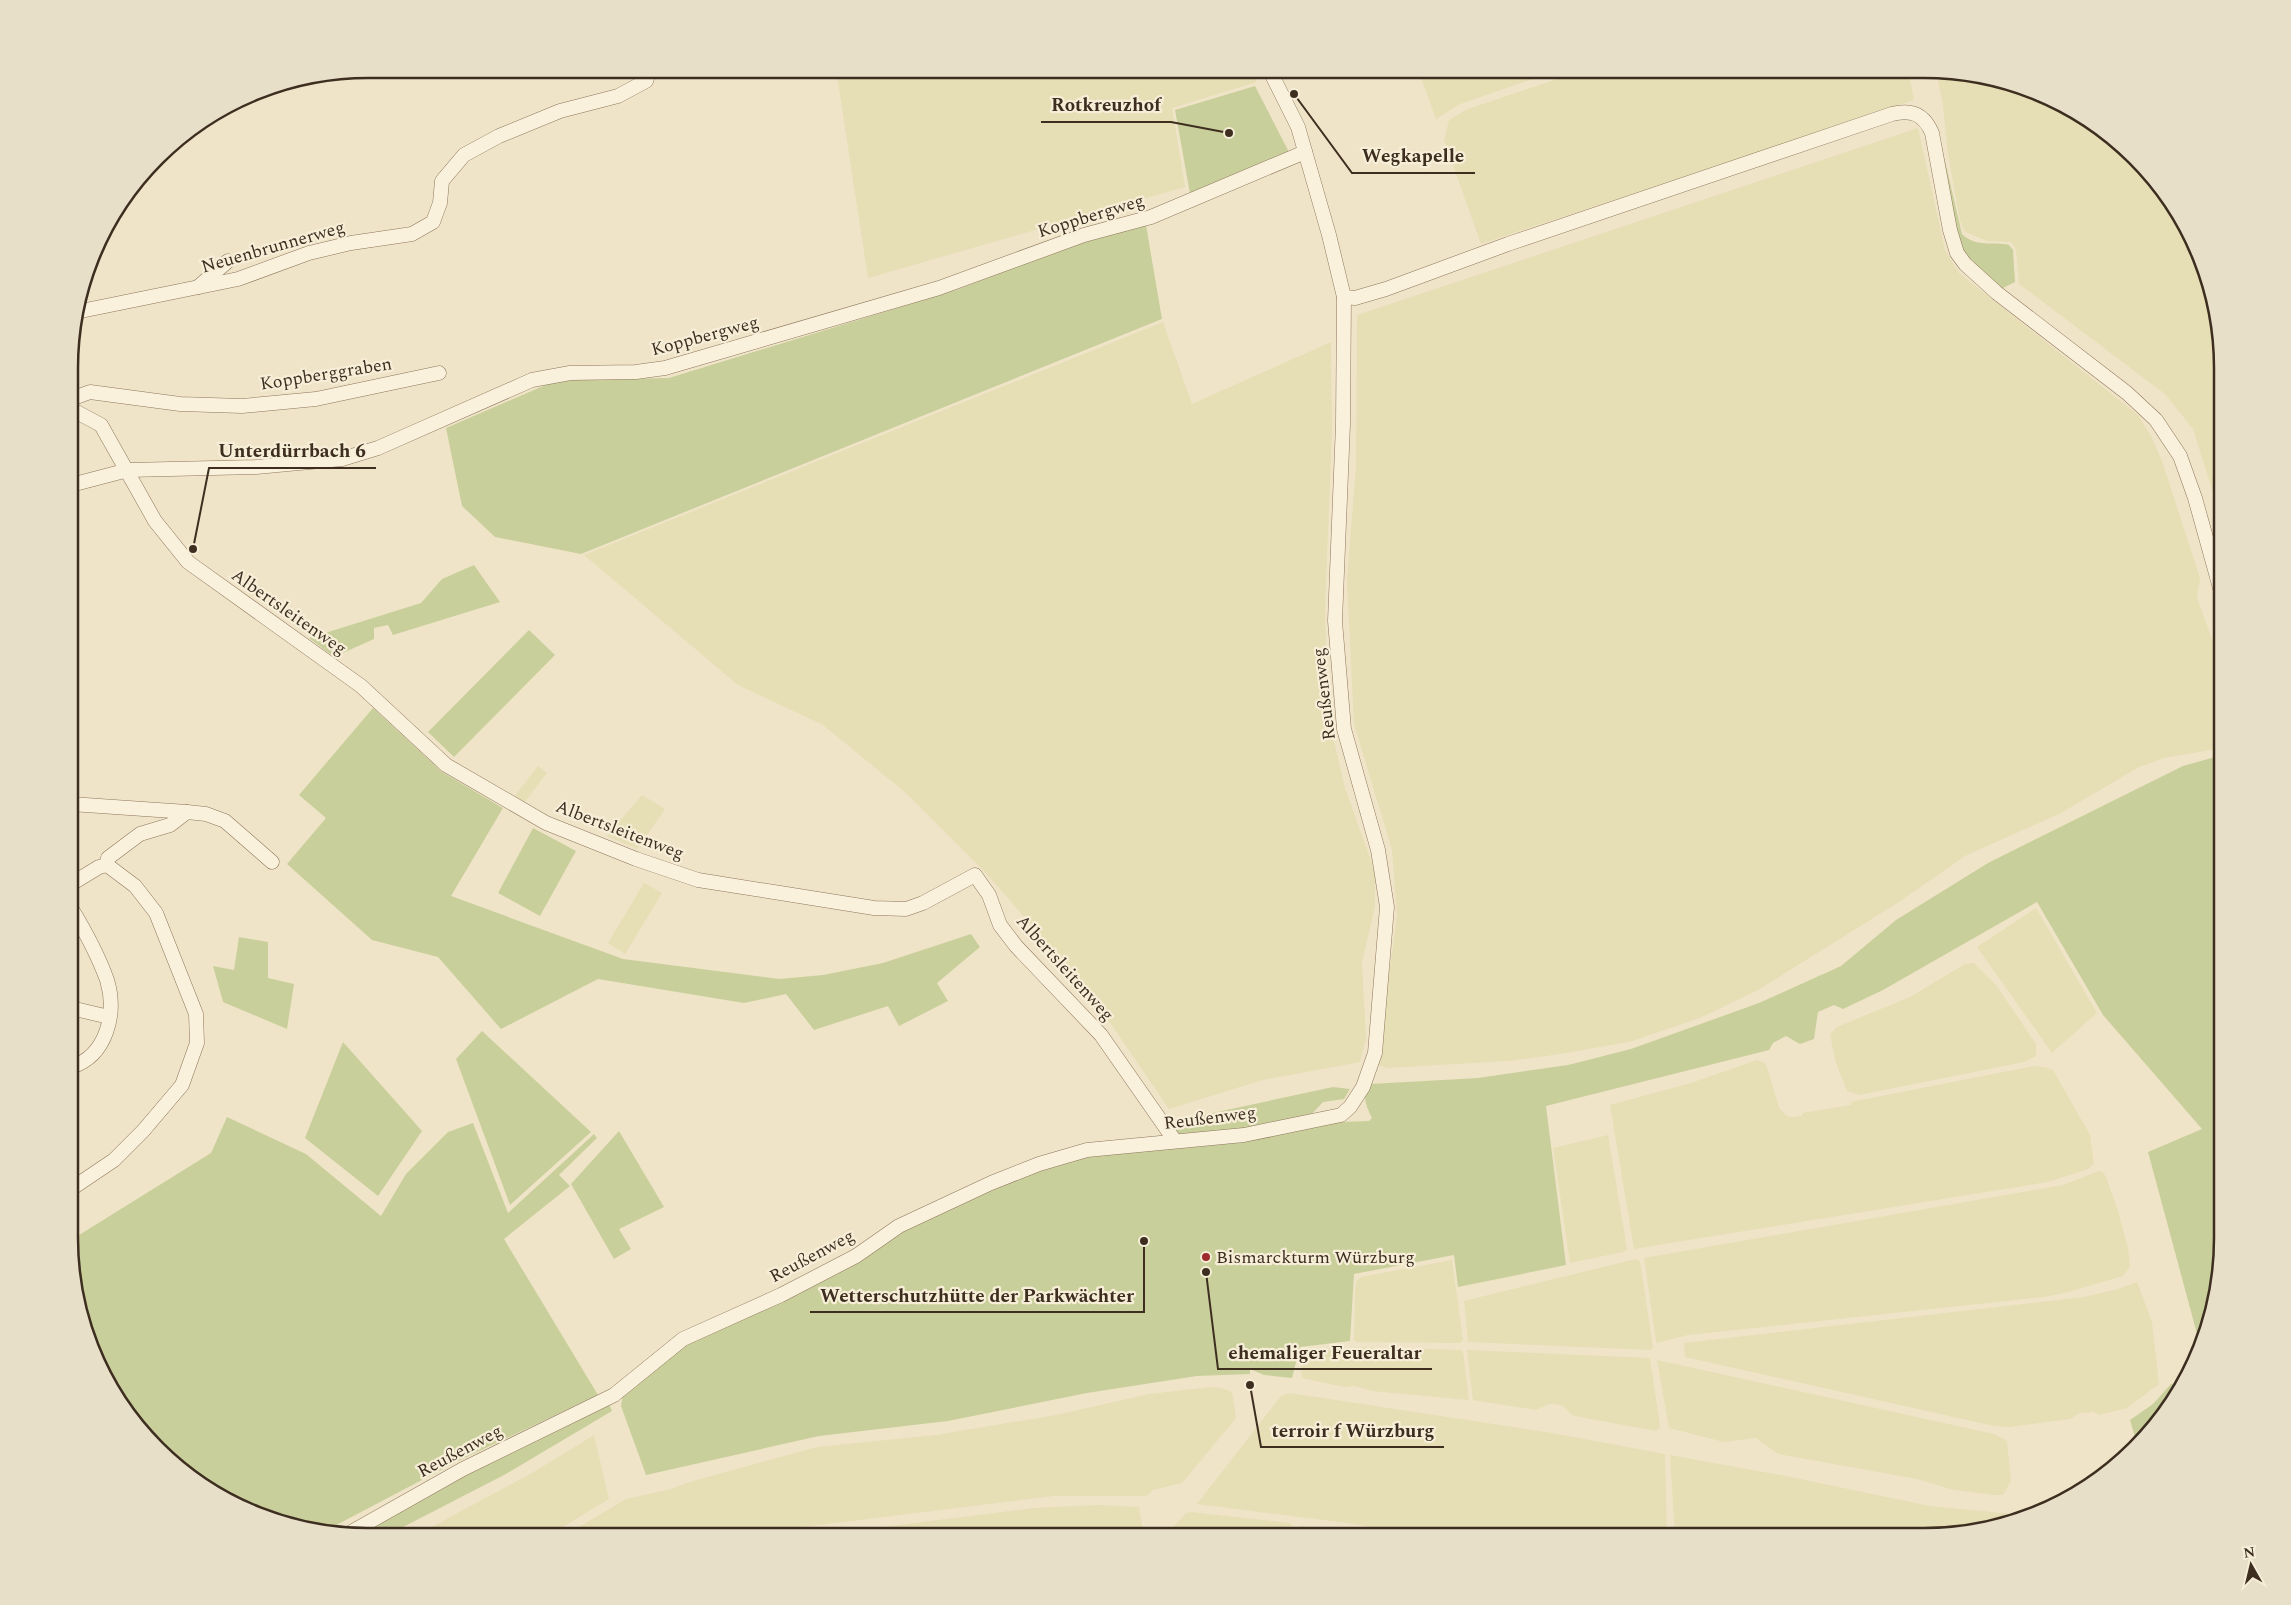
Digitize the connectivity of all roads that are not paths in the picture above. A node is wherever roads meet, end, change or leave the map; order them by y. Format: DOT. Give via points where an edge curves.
graph roads {
  1 [pos="647,78"];
  2 [pos="1273,78"];
  3 [pos="1305,152"];
  4 [pos="228,261"];
  5 [pos="197,288"];
  6 [pos="1344,297"];
  7 [pos="83,311"];
  8 [pos="439,373"];
  9 [pos="78,396"];
  10 [pos="78,413"];
  11 [pos="128,470"];
  12 [pos="78,483"];
  13 [pos="2214,567"];
  14 [pos="78,804"];
  15 [pos="187,812"];
  16 [pos="272,862"];
  17 [pos="107,865"];
  18 [pos="78,880"];
  19 [pos="78,920"];
  20 [pos="78,1010"];
  21 [pos="109,1017"];
  22 [pos="78,1064"];
  23 [pos="1175,1141"];
  24 [pos="78,1184"];
  25 [pos="359,1528"];
  1 -- 5 [label="street, Neuenbrunnerweg" via="618,96 560,111 499,136 464,155 442,181 440,203 433,222 412,234 309,252 238,279"];
  2 -- 3 [label="street, Reußenweg" via="1298,127"];
  3 -- 6 [label="street, Reußenweg" via="1330,235"];
  3 -- 11 [label="street, Koppbergweg" via="1151,217 1084,235 940,288 665,368 570,373 532,380 378,448 342,459 256,467"];
  4 -- 5 [label="street"];
  5 -- 7 [label="street, Neuenbrunnerweg"];
  6 -- 13 [label="street" via="1355,298 1386,288 1892,114 1910,112 1919,115 1932,133 1957,253 1998,293 2127,393 2156,420 2180,456"];
  6 -- 23 [label="street, Reußenweg" via="1343,424 1335,621 1344,729 1378,850 1387,907 1375,1053 1363,1087 1341,1115 1244,1135"];
  8 -- 9 [label="street, Koppberggraben" via="316,399 242,406 180,404 90,392"];
  10 -- 11 [label="street, Albertsleitenweg" via="101,425"];
  11 -- 12 [label="street, Koppbergweg"];
  11 -- 23 [label="street, Albertsleitenweg" via="155,521 188,562 361,686 446,765 546,823 698,880 874,908 906,909 924,903 975,875 989,895 1000,925 1100,1035"];
  14 -- 15 [label="street"];
  15 -- 16 [label="street" via="225,821"];
  15 -- 17 [label="street" via="170,825 140,834 108,858"];
  17 -- 18 [label="street"];
  17 -- 24 [label="street" via="134,886 156,913 196,1014 197,1043 182,1085 114,1160"];
  19 -- 21 [label="street" via="107,982 111,1000"];
  20 -- 21 [label="street"];
  21 -- 22 [label="street" via="102,1044 88,1059"];
  23 -- 25 [label="street, Reußenweg" via="1088,1150 1039,1164 951,1201 899,1226 856,1256 781,1295 683,1338 614,1395 463,1469"];
}
